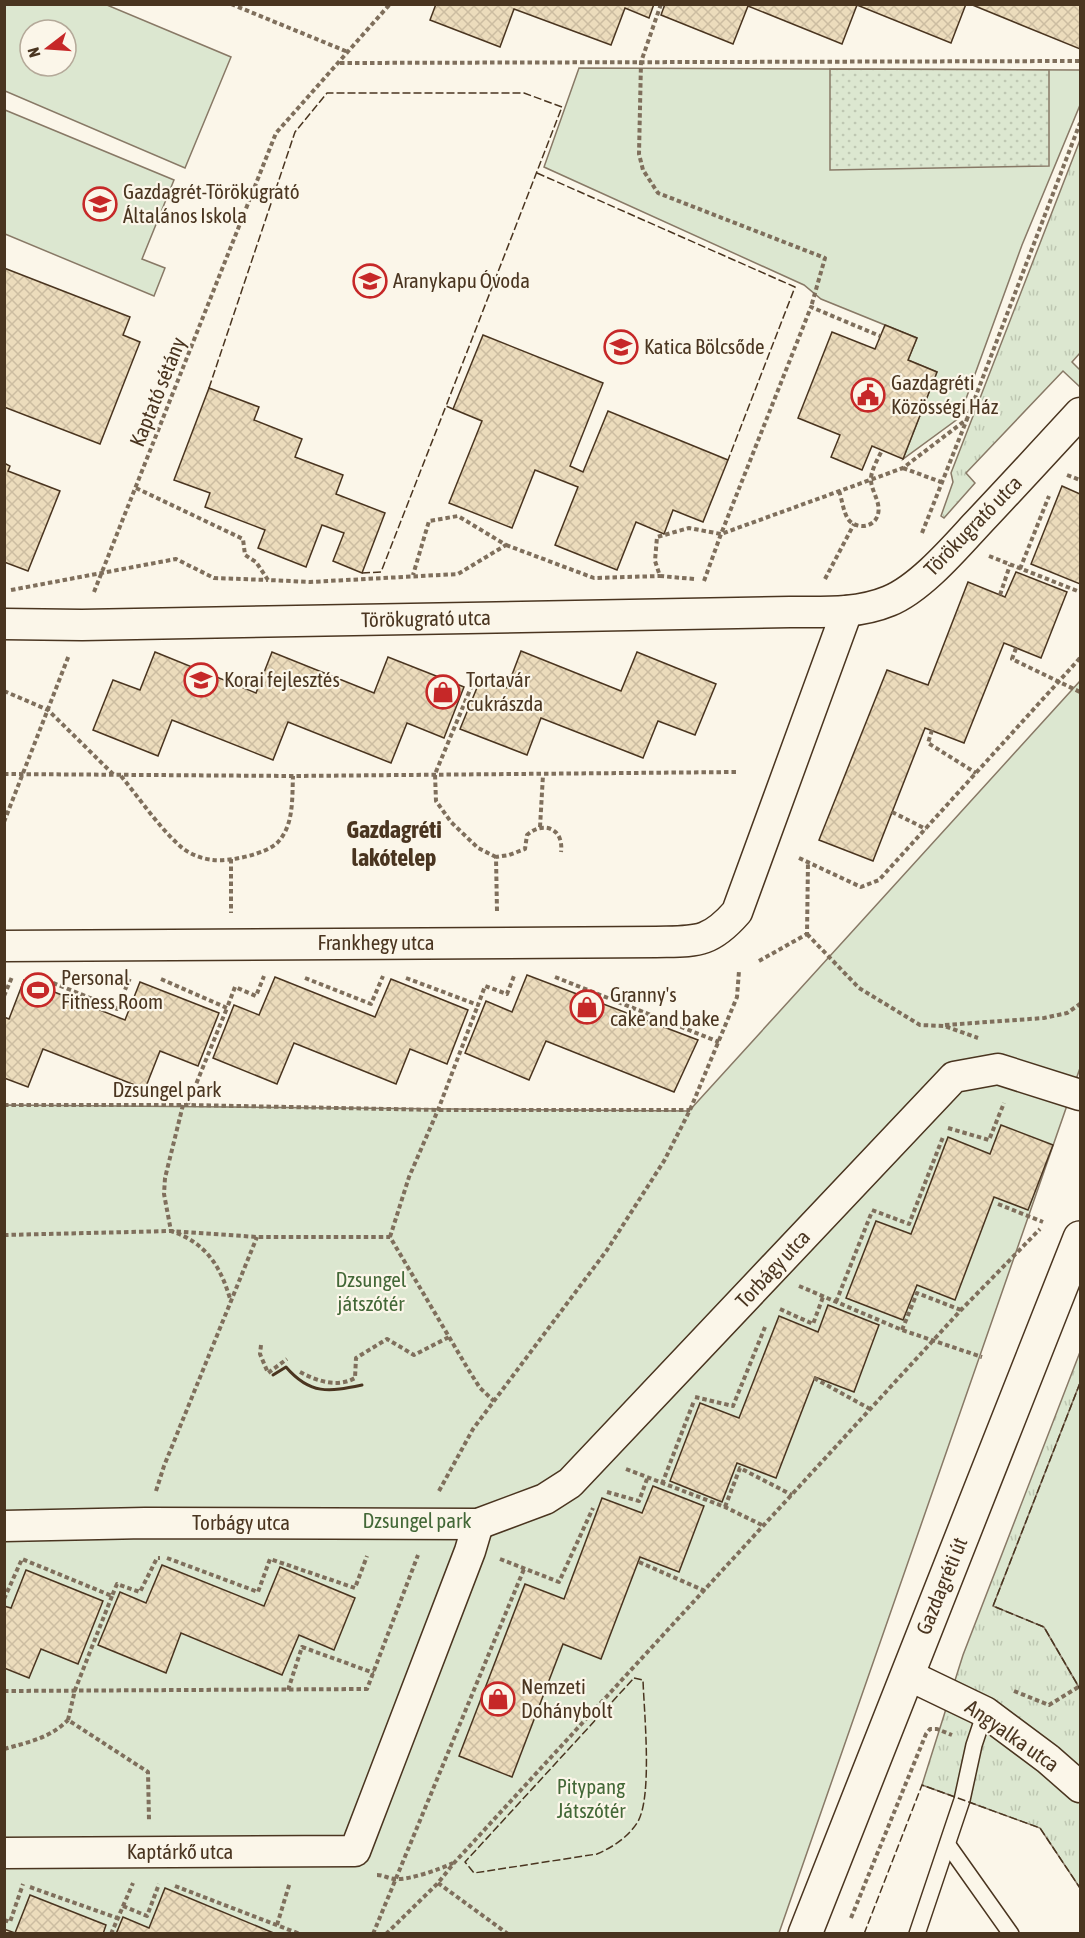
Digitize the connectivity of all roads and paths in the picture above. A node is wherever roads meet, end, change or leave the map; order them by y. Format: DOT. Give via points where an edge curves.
graph roads {
  1 [pos="231,4"];
  2 [pos="390,4"];
  3 [pos="661,4"];
  4 [pos="348,52"];
  5 [pos="1080,61"];
  6 [pos="641,62"];
  7 [pos="339,63"];
  8 [pos="1080,123"];
  9 [pos="811,307"];
  10 [pos="880,336"];
  11 [pos="1080,413"];
  12 [pos="967,419"];
  13 [pos="882,450"];
  14 [pos="903,468"];
  15 [pos="1059,472"];
  16 [pos="871,480"];
  17 [pos="1080,480"];
  18 [pos="941,482"];
  19 [pos="136,488"];
  20 [pos="839,491"];
  21 [pos="1050,494"];
  22 [pos="854,524"];
  23 [pos="721,534"];
  24 [pos="921,536"];
  25 [pos="506,545"];
  26 [pos="982,554"];
  27 [pos="183,556"];
  28 [pos="176,559"];
  29 [pos="1010,565"];
  30 [pos="1020,568"];
  31 [pos="102,573"];
  32 [pos="413,575"];
  33 [pos="660,576"];
  34 [pos="268,580"];
  35 [pos="705,580"];
  36 [pos="824,580"];
  37 [pos="702,589"];
  38 [pos="4,590"];
  39 [pos="1080,592"];
  40 [pos="1000,595"];
  41 [pos="847,611"];
  42 [pos="4,624"];
  43 [pos="82,625"];
  44 [pos="1016,648"];
  45 [pos="1080,658"];
  46 [pos="475,678"];
  47 [pos="1059,682"];
  48 [pos="4,691"];
  49 [pos="1080,692"];
  50 [pos="48,710"];
  51 [pos="932,730"];
  52 [pos="737,772"];
  53 [pos="976,773"];
  54 [pos="4,774"];
  55 [pos="435,774"];
  56 [pos="23,775"];
  57 [pos="543,775"];
  58 [pos="118,776"];
  59 [pos="293,776"];
  60 [pos="892,812"];
  61 [pos="4,822"];
  62 [pos="540,827"];
  63 [pos="926,829"];
  64 [pos="561,852"];
  65 [pos="496,857"];
  66 [pos="799,858"];
  67 [pos="231,859"];
  68 [pos="808,861"];
  69 [pos="497,893"];
  70 [pos="807,934"];
  71 [pos="232,944"];
  72 [pos="10,956"];
  73 [pos="759,961"];
  74 [pos="135,968"];
  75 [pos="386,970"];
  76 [pos="740,971"];
  77 [pos="516,973"];
  78 [pos="396,974"];
  79 [pos="36,975"];
  80 [pos="264,975"];
  81 [pos="299,976"];
  82 [pos="553,976"];
  83 [pos="155,977"];
  84 [pos="4,996"];
  85 [pos="1080,1004"];
  86 [pos="478,1005"];
  87 [pos="227,1008"];
  88 [pos="920,1025"];
  89 [pos="944,1026"];
  90 [pos="719,1042"];
  91 [pos="1008,1094"];
  92 [pos="1080,1095"];
  93 [pos="4,1105"];
  94 [pos="186,1105"];
  95 [pos="438,1110"];
  96 [pos="690,1110"];
  97 [pos="950,1120"];
  98 [pos="947,1128"];
  99 [pos="998,1204"];
  100 [pos="863,1207"];
  101 [pos="873,1211"];
  102 [pos="1043,1222"];
  103 [pos="1040,1229"];
  104 [pos="171,1231"];
  105 [pos="4,1235"];
  106 [pos="257,1237"];
  107 [pos="390,1237"];
  108 [pos="1080,1238"];
  109 [pos="793,1283"];
  110 [pos="823,1297"];
  111 [pos="231,1302"];
  112 [pos="836,1302"];
  113 [pos="773,1307"];
  114 [pos="961,1310"];
  115 [pos="769,1318"];
  116 [pos="902,1330"];
  117 [pos="449,1337"];
  118 [pos="934,1340"];
  119 [pos="261,1346"];
  120 [pos="982,1357"];
  121 [pos="287,1359"];
  122 [pos="300,1372"];
  123 [pos="814,1378"];
  124 [pos="685,1395"];
  125 [pos="695,1398"];
  126 [pos="494,1401"];
  127 [pos="870,1410"];
  128 [pos="621,1467"];
  129 [pos="647,1479"];
  130 [pos="662,1484"];
  131 [pos="601,1491"];
  132 [pos="792,1495"];
  133 [pos="596,1501"];
  134 [pos="725,1507"];
  135 [pos="145,1523"];
  136 [pos="376,1523"];
  137 [pos="429,1524"];
  138 [pos="478,1524"];
  139 [pos="4,1526"];
  140 [pos="764,1526"];
  141 [pos="493,1556"];
  142 [pos="639,1562"];
  143 [pos="524,1569"];
  144 [pos="705,1591"];
  145 [pos="112,1596"];
  146 [pos="4,1599"];
  147 [pos="374,1673"];
  148 [pos="908,1675"];
  149 [pos="1080,1686"];
  150 [pos="75,1690"];
  151 [pos="288,1690"];
  152 [pos="4,1691"];
  153 [pos="1049,1705"];
  154 [pos="985,1712"];
  155 [pos="68,1719"];
  156 [pos="4,1749"];
  157 [pos="1080,1787"];
  158 [pos="148,1790"];
  159 [pos="948,1845"];
  160 [pos="4,1853"];
  161 [pos="149,1853"];
  162 [pos="874,1861"];
  163 [pos="160,1880"];
  164 [pos="438,1883"];
  165 [pos="171,1884"];
  166 [pos="123,1906"];
  167 [pos="117,1918"];
  168 [pos="851,1918"];
  169 [pos="4,1920"];
  170 [pos="111,1934"];
  171 [pos="300,1934"];
  172 [pos="372,1934"];
  173 [pos="386,1934"];
  174 [pos="508,1934"];
  175 [pos="806,1934"];
  176 [pos="917,1934"];
  177 [pos="1011,1934"];
  1 -- 4 [label="path"];
  2 -- 4 [label="path, Kaptató sétány"];
  3 -- 6 [label="path"];
  4 -- 7 [label="path, Kaptató sétány"];
  5 -- 6 [label="path"];
  6 -- 7 [label="path"];
  6 -- 9 [label="path" via="639,154 658,193 825,258"];
  7 -- 19 [label="path, Kaptató sétány" via="276,133"];
  8 -- 12 [label="path"];
  9 -- 10 [label="path"];
  9 -- 23 [label="path"];
  11 -- 41 [label="street, Törökugrató utca" via="946,557 915,584 892,600"];
  12 -- 14 [label="path"];
  12 -- 18 [label="path"];
  13 -- 16 [label="path"];
  14 -- 16 [label="path"];
  14 -- 18 [label="path"];
  15 -- 17 [label="path"];
  16 -- 20 [label="path"];
  16 -- 22 [label="path" via="879,512 876,520 869,525"];
  18 -- 24 [label="path"];
  19 -- 31 [label="path, Kaptató sétány"];
  19 -- 34 [label="path" via="243,539 245,555 256,562"];
  20 -- 22 [label="path" via="848,519"];
  20 -- 23 [label="path"];
  21 -- 30 [label="path"];
  22 -- 36 [label="path"];
  23 -- 33 [label="path" via="689,528 657,537 655,561"];
  23 -- 35 [label="path"];
  25 -- 32 [label="path" via="458,574"];
  25 -- 32 [label="path" via="458,516 429,521"];
  25 -- 33 [label="path" via="594,578"];
  26 -- 29 [label="path"];
  27 -- 28 [label="path"];
  28 -- 31 [label="path"];
  28 -- 34 [label="path" via="214,578"];
  29 -- 30 [label="path"];
  29 -- 40 [label="path"];
  30 -- 39 [label="path"];
  31 -- 38 [label="path"];
  31 -- 43 [label="path, Kaptató sétány"];
  32 -- 34 [label="path" via="310,582"];
  33 -- 35 [label="path"];
  35 -- 37 [label="path"];
  41 -- 43 [label="street, Törökugrató utca"];
  41 -- 71 [label="street, Frankhegy utca" via="737,912 722,929 704,939"];
  42 -- 43 [label="street, Törökugrató utca"];
  43 -- 50 [label="path, Kaptató sétány"];
  44 -- 47 [label="path" via="1012,659"];
  45 -- 47 [label="path"];
  46 -- 55 [label="path"];
  47 -- 49 [label="path"];
  47 -- 53 [label="path"];
  48 -- 50 [label="path"];
  50 -- 56 [label="path, Kaptató sétány"];
  50 -- 58 [label="path"];
  51 -- 53 [label="path" via="928,743"];
  52 -- 57 [label="path"];
  53 -- 63 [label="path"];
  54 -- 56 [label="path"];
  55 -- 57 [label="path"];
  55 -- 59 [label="path"];
  55 -- 65 [label="path" via="436,801 451,822 478,848"];
  56 -- 58 [label="path"];
  56 -- 61 [label="path, Kaptató sétány"];
  57 -- 62 [label="path"];
  58 -- 59 [label="path"];
  58 -- 67 [label="path" via="181,847 215,861"];
  59 -- 67 [label="path" via="291,815 278,842 265,851"];
  60 -- 63 [label="path"];
  62 -- 64 [label="path" via="548,827 560,837"];
  62 -- 65 [label="path" via="527,835 525,849"];
  63 -- 68 [label="path" via="879,880 861,887"];
  65 -- 69 [label="path"];
  66 -- 68 [label="path"];
  67 -- 71 [label="path"];
  68 -- 70 [label="path"];
  70 -- 73 [label="path"];
  70 -- 88 [label="path" via="859,988"];
  71 -- 72 [label="street, Frankhegy utca"];
  72 -- 84 [label="path"];
  74 -- 79 [label="path" via="117,1009"];
  75 -- 81 [label="path" via="370,1004"];
  76 -- 90 [label="path" via="737,997"];
  77 -- 86 [label="path" via="507,994 485,986"];
  78 -- 86 [label="path"];
  80 -- 87 [label="path" via="256,996 235,987"];
  82 -- 90 [label="path"];
  83 -- 87 [label="path"];
  85 -- 89 [label="path" via="1067,1013 1044,1018"];
  86 -- 95 [label="path"];
  87 -- 94 [label="path"];
  90 -- 96 [label="path"];
  91 -- 98 [label="path" via="989,1140"];
  92 -- 138 [label="street, Torbágy utca" via="998,1069 954,1077 570,1483 545,1499"];
  93 -- 94 [label="path, Dzsungel park"];
  94 -- 95 [label="path, Dzsungel park"];
  94 -- 104 [label="path" via="165,1178"];
  95 -- 96 [label="path, Dzsungel park"];
  95 -- 107 [label="path" via="409,1177"];
  96 -- 126 [label="path" via="664,1161 607,1250"];
  97 -- 98 [label="path"];
  98 -- 101 [label="path" via="909,1224"];
  99 -- 102 [label="path"];
  100 -- 101 [label="path"];
  101 -- 112 [label="path"];
  103 -- 114 [label="path"];
  104 -- 105 [label="path"];
  104 -- 106 [label="path"];
  104 -- 111 [label="path" via="189,1237 213,1261"];
  106 -- 107 [label="path"];
  106 -- 111 [label="path"];
  107 -- 117 [label="path"];
  108 -- 148 [label="street, Gazdagréti út"];
  109 -- 110 [label="path"];
  110 -- 112 [label="path"];
  110 -- 113 [label="path" via="813,1324"];
  111 -- 135 [label="path"];
  112 -- 116 [label="path"];
  114 -- 116 [label="path" via="917,1293"];
  114 -- 118 [label="path"];
  115 -- 125 [label="path" via="733,1406"];
  116 -- 118 [label="path"];
  117 -- 122 [label="path" via="414,1355 387,1339 356,1358 355,1378 350,1381 315,1380"];
  117 -- 126 [label="path" via="480,1388"];
  118 -- 120 [label="path"];
  118 -- 127 [label="path"];
  119 -- 121 [label="path" via="268,1373"];
  123 -- 127 [label="path"];
  124 -- 125 [label="path"];
  125 -- 130 [label="path"];
  126 -- 137 [label="path" via="473,1429 439,1490"];
  127 -- 132 [label="path"];
  128 -- 129 [label="path"];
  129 -- 130 [label="path"];
  129 -- 131 [label="path" via="639,1501"];
  130 -- 134 [label="path"];
  132 -- 134 [label="path" via="740,1468"];
  132 -- 140 [label="path"];
  133 -- 143 [label="path" via="559,1582"];
  134 -- 140 [label="path"];
  135 -- 136 [label="street, Torbágy utca"];
  135 -- 139 [label="street, Torbágy utca"];
  136 -- 137 [label="street, Torbágy utca"];
  136 -- 145 [label="path" via="355,1588 270,1559 258,1592 168,1557 157,1558 140,1592 117,1584"];
  137 -- 138 [label="street, Torbágy utca"];
  137 -- 147 [label="path"];
  138 -- 161 [label="street, Kaptárkő utca" via="355,1851"];
  140 -- 144 [label="path"];
  141 -- 143 [label="path"];
  142 -- 144 [label="path"];
  143 -- 172 [label="path"];
  144 -- 164 [label="path"];
  145 -- 146 [label="path" via="22,1559"];
  145 -- 150 [label="path"];
  147 -- 151 [label="path" via="367,1689"];
  147 -- 151 [label="path" via="302,1647"];
  148 -- 154 [label="street, Angyalka utca"];
  148 -- 175 [label="street, Gazdagréti út"];
  149 -- 153 [label="path"];
  150 -- 151 [label="path"];
  150 -- 152 [label="path"];
  150 -- 155 [label="path"];
  154 -- 157 [label="street, Angyalka utca"];
  154 -- 159 [label="lane"];
  155 -- 156 [label="path" via="42,1739"];
  155 -- 158 [label="path" via="148,1772"];
  159 -- 176 [label="lane"];
  159 -- 177 [label="lane"];
  160 -- 161 [label="street, Kaptárkő utca"];
  161 -- 166 [label="path"];
  162 -- 168 [label="path"];
  163 -- 166 [label="path" via="147,1916"];
  164 -- 173 [label="path"];
  164 -- 174 [label="path"];
  165 -- 171 [label="path"];
  166 -- 167 [label="path"];
  167 -- 169 [label="path" via="23,1884 10,1922"];
  167 -- 170 [label="path"];
}
